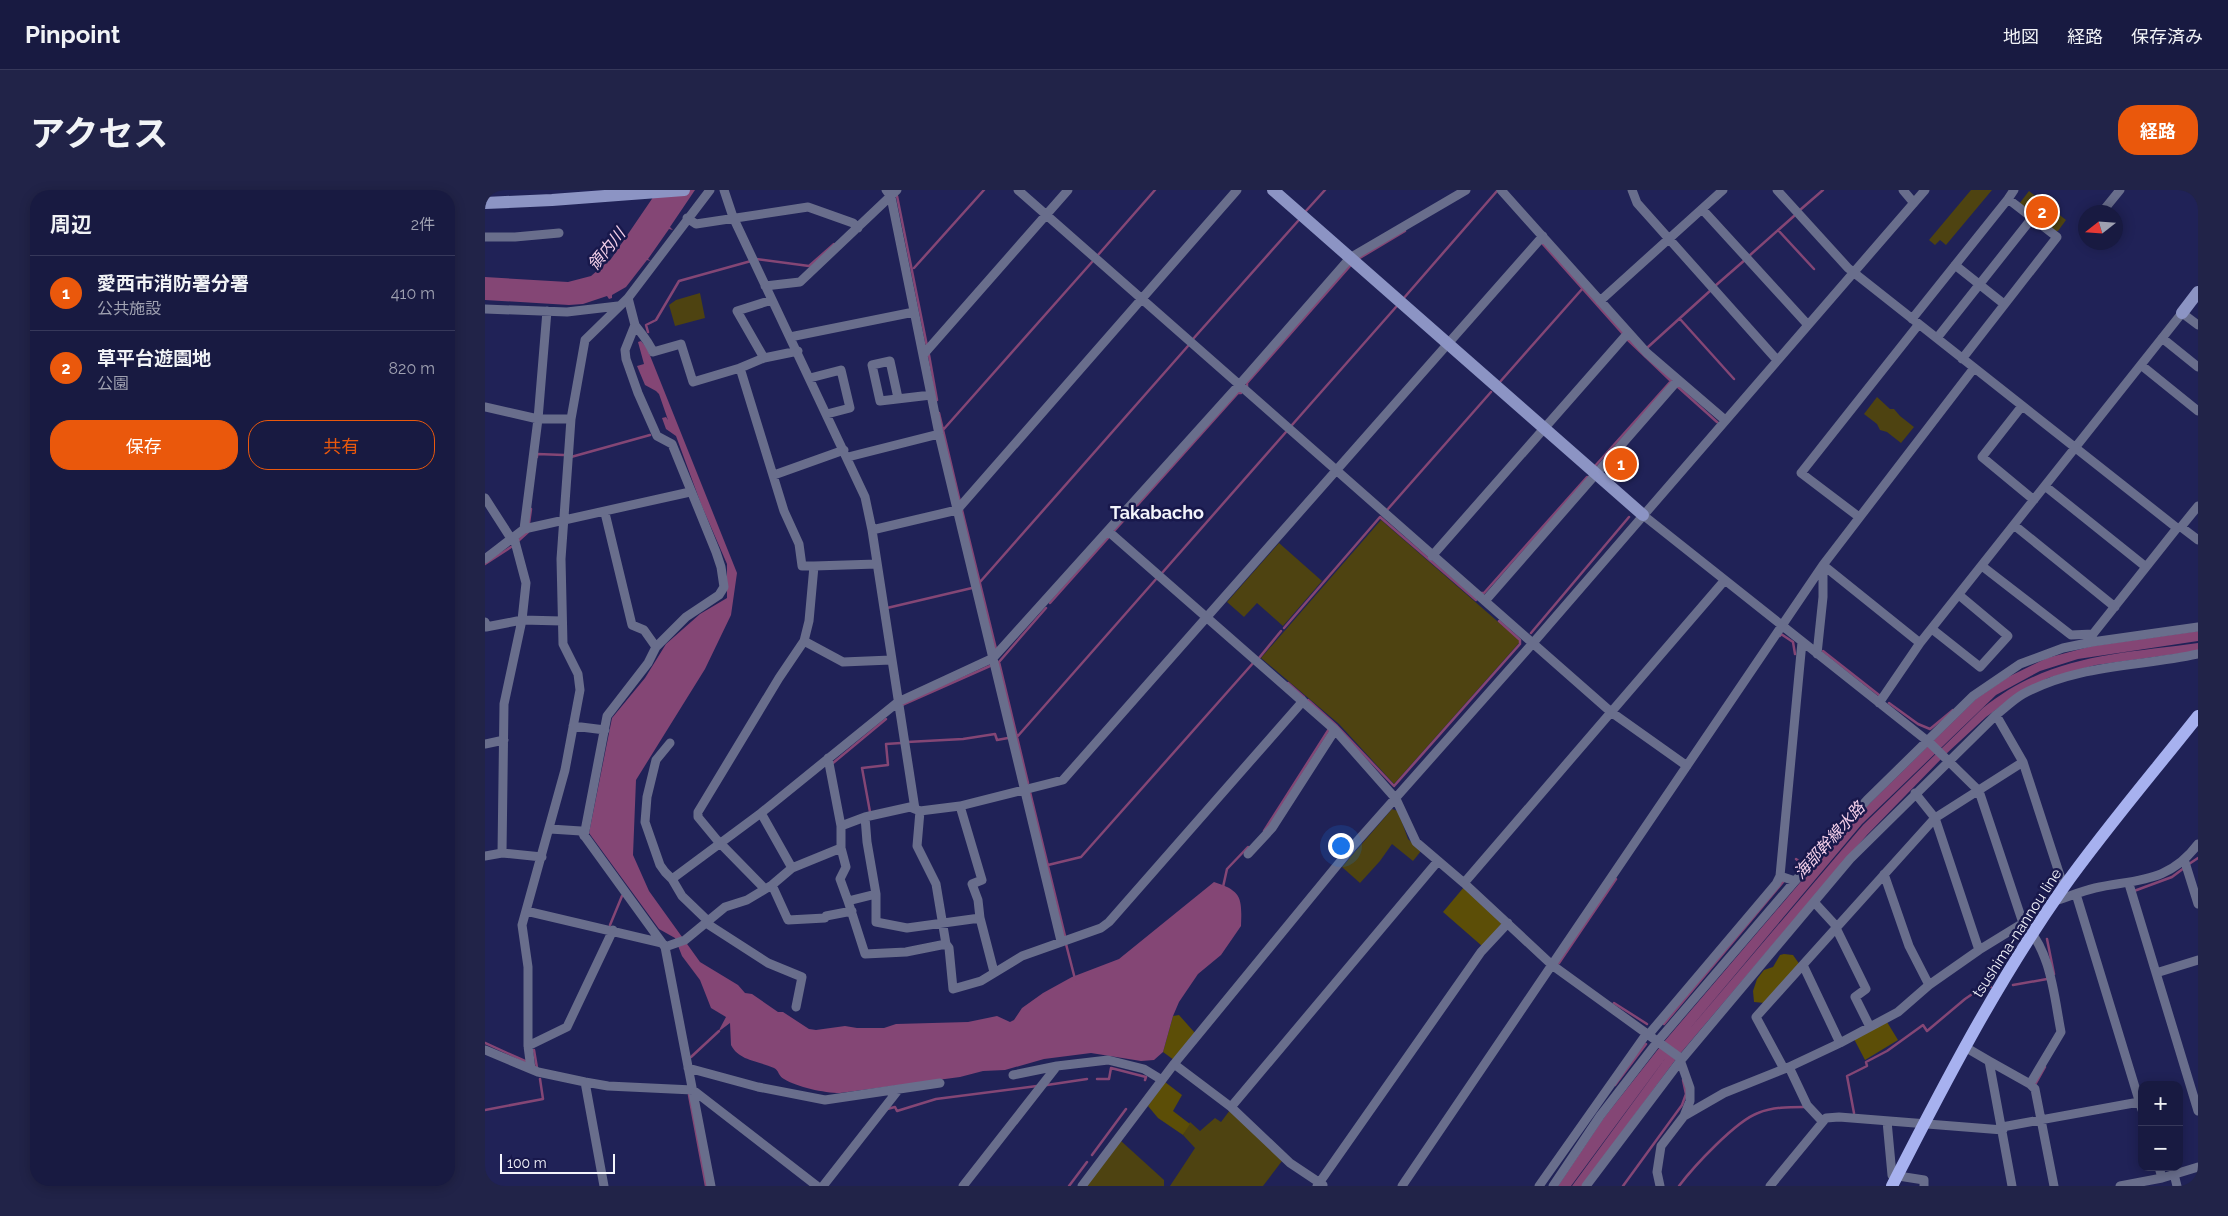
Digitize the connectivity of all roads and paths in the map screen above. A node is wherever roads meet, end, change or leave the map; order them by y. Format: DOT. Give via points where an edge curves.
graph roads {
  1 [pos="684,190"];
  2 [pos="710,190"];
  3 [pos="724,190"];
  4 [pos="1018,190"];
  5 [pos="1068,190"];
  6 [pos="1237,190"];
  7 [pos="1273,190"];
  8 [pos="1463,190"];
  9 [pos="1501,190"];
  10 [pos="1632,190"];
  11 [pos="1723,190"];
  12 [pos="1777,190"];
  13 [pos="1903,190"];
  14 [pos="1925,190"];
  15 [pos="2014,190"];
  16 [pos="2120,190"];
  17 [pos="650,192"];
  18 [pos="891,192"];
  19 [pos="613,193"];
  20 [pos="2008,199"];
  21 [pos="485,203"];
  22 [pos="1915,203"];
  23 [pos="2108,205"];
  24 [pos="1702,208"];
  25 [pos="1046,214"];
  26 [pos="733,217"];
  27 [pos="687,218"];
  28 [pos="2032,218"];
  29 [pos="858,228"];
  30 [pos="559,233"];
  31 [pos="1543,236"];
  32 [pos="485,237"];
  33 [pos="1669,239"];
  34 [pos="1350,258"];
  35 [pos="1955,265"];
  36 [pos="1854,272"];
  37 [pos="1979,284"];
  38 [pos="765,286"];
  39 [pos="2198,294"];
  40 [pos="628,298"];
  41 [pos="1142,299"];
  42 [pos="772,300"];
  43 [pos="1600,301"];
  44 [pos="2004,304"];
  45 [pos="618,306"];
  46 [pos="485,309"];
  47 [pos="547,311"];
  48 [pos="914,312"];
  49 [pos="2182,313"];
  50 [pos="1915,322"];
  51 [pos="635,325"];
  52 [pos="1808,325"];
  53 [pos="2198,325"];
  54 [pos="1628,333"];
  55 [pos="790,337"];
  56 [pos="1937,338"];
  57 [pos="2162,338"];
  58 [pos="1447,344"];
  59 [pos="798,351"];
  60 [pos="923,355"];
  61 [pos="764,358"];
  62 [pos="1962,359"];
  63 [pos="1777,360"];
  64 [pos="2141,365"];
  65 [pos="2198,367"];
  66 [pos="740,368"];
  67 [pos="1974,368"];
  68 [pos="810,378"];
  69 [pos="1678,380"];
  70 [pos="1239,385"];
  71 [pos="931,394"];
  72 [pos="898,398"];
  73 [pos="2022,406"];
  74 [pos="485,407"];
  75 [pos="2198,411"];
  76 [pos="827,414"];
  77 [pos="571,418"];
  78 [pos="538,419"];
  79 [pos="1725,420"];
  80 [pos="1543,428"];
  81 [pos="939,434"];
  82 [pos="2076,448"];
  83 [pos="846,454"];
  84 [pos="1336,470"];
  85 [pos="774,475"];
  86 [pos="1595,475"];
  87 [pos="2045,486"];
  88 [pos="690,492"];
  89 [pos="485,498"];
  90 [pos="2034,500"];
  91 [pos="2198,506"];
  92 [pos="957,510"];
  93 [pos="605,513"];
  94 [pos="1643,515"];
  95 [pos="1859,517"];
  96 [pos="563,522"];
  97 [pos="2014,525"];
  98 [pos="2179,527"];
  99 [pos="524,529"];
  100 [pos="872,530"];
  101 [pos="1108,531"];
  102 [pos="513,539"];
  103 [pos="2198,540"];
  104 [pos="1432,556"];
  105 [pos="485,558"];
  106 [pos="877,564"];
  107 [pos="814,566"];
  108 [pos="1823,566"];
  109 [pos="1982,566"];
  110 [pos="2146,567"];
  111 [pos="1724,581"];
  112 [pos="1959,595"];
  113 [pos="1485,601"];
  114 [pos="2115,607"];
  115 [pos="1207,617"];
  116 [pos="522,620"];
  117 [pos="562,621"];
  118 [pos="485,622"];
  119 [pos="1781,626"];
  120 [pos="2198,627"];
  121 [pos="1932,629"];
  122 [pos="2093,638"];
  123 [pos="804,641"];
  124 [pos="1802,642"];
  125 [pos="1533,643"];
  126 [pos="1920,643"];
  127 [pos="656,647"];
  128 [pos="1817,654"];
  129 [pos="2198,654"];
  130 [pos="993,658"];
  131 [pos="891,660"];
  132 [pos="1303,701"];
  133 [pos="898,702"];
  134 [pos="1879,703"];
  135 [pos="1611,712"];
  136 [pos="1996,715"];
  137 [pos="2198,716"];
  138 [pos="573,726"];
  139 [pos="605,730"];
  140 [pos="1335,730"];
  141 [pos="503,740"];
  142 [pos="1928,742"];
  143 [pos="669,743"];
  144 [pos="485,744"];
  145 [pos="828,758"];
  146 [pos="1946,759"];
  147 [pos="2023,762"];
  148 [pos="1687,766"];
  149 [pos="1025,789"];
  150 [pos="1979,791"];
  151 [pos="1915,793"];
  152 [pos="1396,799"];
  153 [pos="960,806"];
  154 [pos="918,810"];
  155 [pos="761,813"];
  156 [pos="865,816"];
  157 [pos="1935,818"];
  158 [pos="841,826"];
  159 [pos="550,829"];
  160 [pos="584,836"];
  161 [pos="721,843"];
  162 [pos="2198,844"];
  163 [pos="841,848"];
  164 [pos="502,853"];
  165 [pos="1249,854"];
  166 [pos="485,856"];
  167 [pos="542,857"];
  168 [pos="2184,859"];
  169 [pos="1438,861"];
  170 [pos="792,868"];
  171 [pos="1884,874"];
  172 [pos="1780,876"];
  173 [pos="672,879"];
  174 [pos="1795,881"];
  175 [pos="1464,883"];
  176 [pos="2129,884"];
  177 [pos="769,887"];
  178 [pos="2064,888"];
  179 [pos="876,894"];
  180 [pos="2076,894"];
  181 [pos="2055,901"];
  182 [pos="848,902"];
  183 [pos="1814,902"];
  184 [pos="2198,904"];
  185 [pos="526,911"];
  186 [pos="852,911"];
  187 [pos="980,918"];
  188 [pos="708,923"];
  189 [pos="1508,923"];
  190 [pos="2023,924"];
  191 [pos="943,925"];
  192 [pos="1837,928"];
  193 [pos="613,930"];
  194 [pos="2033,933"];
  195 [pos="1061,941"];
  196 [pos="946,944"];
  197 [pos="667,945"];
  198 [pos="1979,950"];
  199 [pos="2198,960"];
  200 [pos="1553,965"];
  201 [pos="1803,966"];
  202 [pos="994,972"];
  203 [pos="2156,973"];
  204 [pos="1929,985"];
  205 [pos="796,1007"];
  206 [pos="1870,1026"];
  207 [pos="1648,1033"];
  208 [pos="1660,1042"];
  209 [pos="1840,1043"];
  210 [pos="528,1046"];
  211 [pos="1965,1047"];
  212 [pos="485,1050"];
  213 [pos="1680,1058"];
  214 [pos="1989,1061"];
  215 [pos="1174,1064"];
  216 [pos="1057,1066"];
  217 [pos="688,1068"];
  218 [pos="1786,1068"];
  219 [pos="531,1070"];
  220 [pos="1013,1075"];
  221 [pos="1162,1080"];
  222 [pos="585,1082"];
  223 [pos="940,1083"];
  224 [pos="2030,1084"];
  225 [pos="899,1089"];
  226 [pos="693,1090"];
  227 [pos="2138,1096"];
  228 [pos="2138,1106"];
  229 [pos="1231,1107"];
  230 [pos="2198,1111"];
  231 [pos="1684,1116"];
  232 [pos="2042,1120"];
  233 [pos="1822,1121"];
  234 [pos="1887,1121"];
  235 [pos="1924,1124"];
  236 [pos="2003,1128"];
  237 [pos="2198,1167"];
  238 [pos="2160,1171"];
  239 [pos="2174,1174"];
  240 [pos="2163,1178"];
  241 [pos="1895,1181"];
  242 [pos="1320,1185"];
  243 [pos="604,1186"];
  244 [pos="711,1186"];
  245 [pos="817,1186"];
  246 [pos="823,1186"];
  247 [pos="963,1186"];
  248 [pos="1082,1186"];
  249 [pos="1402,1186"];
  250 [pos="1539,1186"];
  251 [pos="1553,1186"];
  252 [pos="1586,1186"];
  253 [pos="1660,1186"];
  254 [pos="1770,1186"];
  255 [pos="1924,1186"];
  256 [pos="2012,1186"];
  257 [pos="2054,1186"];
  258 [pos="2120,1186"];
  259 [pos="2177,1186"];
  1 -- 17 [label="street"];
  2 -- 27 [label="street"];
  3 -- 26 [label="street"];
  4 -- 25 [label="street"];
  5 -- 25 [label="street"];
  6 -- 41 [label="street"];
  7 -- 34 [label="street"];
  8 -- 34 [label="street"];
  9 -- 31 [label="street"];
  10 -- 33 [label="street" via="1637,203"];
  11 -- 24 [label="street"];
  12 -- 36 [label="street"];
  13 -- 22 [label="street"];
  14 -- 22 [label="street"];
  15 -- 20 [label="street"];
  16 -- 23 [label="street"];
  17 -- 19 [label="street"];
  18 -- 29 [label="street"];
  18 -- 48 [label="street"];
  19 -- 21 [label="street"];
  20 -- 28 [label="street"];
  20 -- 35 [label="street"];
  22 -- 36 [label="street"];
  24 -- 33 [label="street"];
  24 -- 52 [label="street"];
  25 -- 41 [label="street"];
  25 -- 60 [label="street"];
  26 -- 27 [label="street" via="696,224"];
  26 -- 29 [label="street" via="808,207 853,223"];
  26 -- 38 [label="street"];
  27 -- 40 [label="street"];
  28 -- 37 [label="street"];
  28 -- 44 [label="street" via="2057,237"];
  29 -- 38 [label="street" via="799,282"];
  30 -- 32 [label="street"];
  31 -- 43 [label="street"];
  31 -- 58 [label="street"];
  33 -- 43 [label="street"];
  33 -- 63 [label="street"];
  34 -- 58 [label="street"];
  34 -- 70 [label="street"];
  35 -- 37 [label="street"];
  35 -- 50 [label="street"];
  36 -- 50 [label="street"];
  36 -- 52 [label="street"];
  37 -- 44 [label="street"];
  37 -- 56 [label="street"];
  38 -- 42 [label="street"];
  39 -- 49 [label="street"];
  40 -- 45 [label="street"];
  40 -- 51 [label="street"];
  41 -- 70 [label="street"];
  41 -- 92 [label="street"];
  42 -- 55 [label="street"];
  42 -- 61 [label="street" via="737,311"];
  43 -- 54 [label="street"];
  44 -- 62 [label="street"];
  45 -- 47 [label="street"];
  45 -- 77 [label="street" via="585,340"];
  46 -- 47 [label="street"];
  47 -- 78 [label="street"];
  48 -- 55 [label="street"];
  48 -- 60 [label="street"];
  49 -- 53 [label="street"];
  49 -- 57 [label="street"];
  50 -- 56 [label="street"];
  50 -- 95 [label="street" via="1801,473"];
  51 -- 66 [label="street" via="653,352 681,344 693,382"];
  51 -- 88 [label="street" via="625,350 626,359 657,436 671,444"];
  52 -- 63 [label="street"];
  54 -- 69 [label="street"];
  54 -- 80 [label="street"];
  55 -- 59 [label="street"];
  56 -- 62 [label="street"];
  57 -- 64 [label="street"];
  57 -- 65 [label="street"];
  58 -- 80 [label="street"];
  58 -- 84 [label="street"];
  59 -- 61 [label="street"];
  59 -- 68 [label="street"];
  60 -- 71 [label="street"];
  61 -- 66 [label="street"];
  62 -- 67 [label="street"];
  63 -- 79 [label="street"];
  64 -- 75 [label="street"];
  64 -- 82 [label="street"];
  66 -- 85 [label="street"];
  67 -- 73 [label="street"];
  67 -- 95 [label="street"];
  68 -- 76 [label="street"];
  68 -- 76 [label="street" via="841,370 850,408"];
  69 -- 79 [label="street"];
  69 -- 86 [label="street"];
  70 -- 84 [label="street"];
  70 -- 101 [label="street"];
  71 -- 72 [label="street"];
  71 -- 81 [label="street"];
  72 -- 72 [label="street" via="880,401 872,364 890,361"];
  73 -- 82 [label="street"];
  73 -- 90 [label="street" via="1982,457"];
  74 -- 78 [label="street"];
  76 -- 83 [label="street"];
  77 -- 78 [label="street"];
  77 -- 96 [label="street"];
  78 -- 99 [label="street"];
  79 -- 94 [label="street"];
  80 -- 86 [label="street"];
  80 -- 104 [label="street"];
  81 -- 83 [label="street"];
  81 -- 92 [label="street"];
  82 -- 87 [label="street"];
  82 -- 98 [label="street"];
  83 -- 85 [label="street"];
  83 -- 100 [label="street" via="865,497"];
  84 -- 104 [label="street"];
  84 -- 115 [label="street"];
  85 -- 107 [label="street" via="784,511 799,544 802,566"];
  86 -- 94 [label="street"];
  86 -- 113 [label="street"];
  87 -- 90 [label="street"];
  87 -- 110 [label="street"];
  88 -- 93 [label="street"];
  88 -- 127 [label="street" via="716,552 724,587 719,595 687,618"];
  89 -- 102 [label="street"];
  90 -- 97 [label="street"];
  91 -- 98 [label="street"];
  92 -- 100 [label="street"];
  92 -- 130 [label="street"];
  93 -- 96 [label="street"];
  93 -- 127 [label="street" via="631,625 644,630"];
  94 -- 111 [label="street"];
  94 -- 125 [label="street"];
  95 -- 108 [label="street"];
  96 -- 99 [label="street"];
  96 -- 117 [label="street"];
  97 -- 109 [label="street"];
  97 -- 114 [label="street"];
  98 -- 103 [label="street"];
  98 -- 110 [label="street"];
  99 -- 102 [label="street"];
  100 -- 106 [label="street"];
  101 -- 115 [label="street"];
  101 -- 130 [label="street"];
  102 -- 105 [label="street"];
  102 -- 116 [label="street" via="526,583"];
  104 -- 113 [label="street"];
  106 -- 107 [label="street"];
  106 -- 131 [label="street"];
  107 -- 123 [label="street"];
  108 -- 119 [label="street"];
  108 -- 126 [label="street"];
  108 -- 128 [label="street"];
  109 -- 112 [label="street"];
  109 -- 122 [label="street" via="2071,635"];
  110 -- 114 [label="street"];
  111 -- 119 [label="street"];
  111 -- 135 [label="street"];
  112 -- 121 [label="street"];
  112 -- 121 [label="street" via="2008,636 1980,667"];
  113 -- 125 [label="street"];
  114 -- 122 [label="street"];
  115 -- 132 [label="street"];
  115 -- 149 [label="street" via="1063,780"];
  116 -- 117 [label="street"];
  116 -- 118 [label="street" via="486,627"];
  116 -- 141 [label="street" via="504,704"];
  117 -- 138 [label="street" via="563,644 580,690"];
  119 -- 124 [label="street"];
  119 -- 148 [label="street"];
  120 -- 122 [label="street"];
  121 -- 126 [label="street"];
  122 -- 142 [label="street" via="2013,668 1973,696"];
  123 -- 131 [label="street" via="843,662"];
  123 -- 161 [label="street" via="698,812 698,817"];
  124 -- 128 [label="street"];
  124 -- 172 [label="street"];
  125 -- 135 [label="street"];
  125 -- 152 [label="street"];
  126 -- 134 [label="street"];
  127 -- 139 [label="street" via="649,664 607,716"];
  128 -- 134 [label="street"];
  129 -- 136 [label="street" via="2090,669 2050,681 2021,695"];
  130 -- 133 [label="street"];
  130 -- 149 [label="street"];
  131 -- 133 [label="street"];
  132 -- 140 [label="street"];
  132 -- 195 [label="street" via="1109,922 1101,928"];
  133 -- 145 [label="street"];
  133 -- 154 [label="street"];
  134 -- 142 [label="street"];
  135 -- 148 [label="street"];
  135 -- 175 [label="street"];
  136 -- 146 [label="street"];
  136 -- 147 [label="street"];
  137 -- 178 [label="main road, tsushima-nannou line"];
  138 -- 139 [label="street"];
  138 -- 159 [label="street"];
  139 -- 160 [label="street"];
  140 -- 152 [label="street"];
  140 -- 165 [label="street" via="1273,828"];
  141 -- 144 [label="street"];
  141 -- 164 [label="street"];
  142 -- 146 [label="street"];
  142 -- 174 [label="street" via="1867,800"];
  143 -- 173 [label="street" via="656,760 645,813 660,864"];
  145 -- 155 [label="street"];
  145 -- 158 [label="street"];
  146 -- 150 [label="street"];
  146 -- 151 [label="street"];
  147 -- 150 [label="street"];
  147 -- 178 [label="street"];
  148 -- 200 [label="street"];
  149 -- 153 [label="street"];
  149 -- 195 [label="street"];
  150 -- 157 [label="street"];
  150 -- 190 [label="street"];
  151 -- 157 [label="street"];
  151 -- 183 [label="street" via="1850,859"];
  152 -- 169 [label="street" via="1416,842"];
  152 -- 215 [label="street" via="1353,846"];
  153 -- 154 [label="street"];
  153 -- 187 [label="street" via="982,880 972,884"];
  154 -- 156 [label="street" via="910,807"];
  154 -- 191 [label="street" via="917,846 936,884"];
  155 -- 161 [label="street"];
  155 -- 170 [label="street"];
  156 -- 158 [label="street"];
  156 -- 179 [label="street"];
  157 -- 171 [label="street"];
  157 -- 198 [label="street"];
  158 -- 163 [label="street"];
  159 -- 160 [label="street" via="581,831"];
  159 -- 167 [label="street"];
  160 -- 197 [label="street"];
  161 -- 173 [label="street"];
  161 -- 177 [label="street"];
  162 -- 168 [label="street"];
  163 -- 170 [label="street"];
  163 -- 182 [label="street" via="846,867 840,879"];
  164 -- 166 [label="street"];
  164 -- 167 [label="street"];
  167 -- 185 [label="street"];
  168 -- 176 [label="street" via="2164,873"];
  168 -- 184 [label="street"];
  169 -- 175 [label="street"];
  169 -- 229 [label="street"];
  170 -- 177 [label="street"];
  171 -- 192 [label="street"];
  171 -- 204 [label="street" via="1909,946"];
  172 -- 174 [label="street"];
  172 -- 207 [label="street"];
  173 -- 188 [label="street" via="681,896"];
  174 -- 208 [label="street"];
  175 -- 189 [label="street"];
  176 -- 180 [label="street"];
  176 -- 203 [label="street"];
  177 -- 186 [label="street" via="788,920 825,918"];
  177 -- 188 [label="street" via="725,908"];
  178 -- 181 [label="main road, tsushima-nannou line"];
  179 -- 182 [label="street"];
  179 -- 191 [label="street" via="876,922 907,928"];
  180 -- 181 [label="street"];
  180 -- 227 [label="street"];
  181 -- 194 [label="main road, tsushima-nannou line"];
  182 -- 186 [label="street"];
  183 -- 192 [label="street"];
  183 -- 213 [label="street"];
  185 -- 193 [label="street"];
  185 -- 210 [label="street" via="522,938 528,967"];
  186 -- 196 [label="street" via="865,954 906,952"];
  187 -- 191 [label="street"];
  187 -- 202 [label="street"];
  188 -- 197 [label="street" via="685,940"];
  188 -- 205 [label="street" via="768,963 801,977"];
  189 -- 200 [label="street"];
  189 -- 242 [label="street" via="1481,952"];
  190 -- 194 [label="street"];
  190 -- 198 [label="street"];
  191 -- 196 [label="street"];
  192 -- 201 [label="street"];
  192 -- 206 [label="street" via="1866,989 1855,997"];
  193 -- 197 [label="street"];
  193 -- 210 [label="street" via="567,1027"];
  194 -- 211 [label="main road, tsushima-nannou line"];
  194 -- 224 [label="street" via="2045,958 2061,1032"];
  195 -- 202 [label="street"];
  196 -- 202 [label="street" via="953,989 981,981"];
  197 -- 217 [label="street"];
  198 -- 204 [label="street"];
  199 -- 203 [label="street"];
  200 -- 207 [label="street"];
  200 -- 249 [label="street"];
  201 -- 209 [label="street"];
  201 -- 218 [label="street" via="1756,1018"];
  203 -- 230 [label="street"];
  204 -- 206 [label="street" via="1898,1012"];
  206 -- 209 [label="street"];
  207 -- 208 [label="street"];
  207 -- 250 [label="street"];
  208 -- 213 [label="street"];
  208 -- 251 [label="street" via="1600,1116"];
  209 -- 218 [label="street"];
  210 -- 219 [label="street"];
  211 -- 214 [label="street"];
  211 -- 235 [label="main road, tsushima-nannou line"];
  212 -- 219 [label="street"];
  213 -- 231 [label="street" via="1691,1088"];
  213 -- 252 [label="street"];
  214 -- 224 [label="street"];
  214 -- 236 [label="street"];
  215 -- 221 [label="street"];
  215 -- 229 [label="street"];
  216 -- 220 [label="street"];
  216 -- 221 [label="street" via="1108,1060 1145,1069"];
  216 -- 247 [label="street"];
  217 -- 225 [label="street" via="758,1087 825,1100"];
  217 -- 226 [label="street"];
  218 -- 231 [label="street" via="1724,1094"];
  218 -- 233 [label="street" via="1807,1105"];
  219 -- 222 [label="street"];
  221 -- 248 [label="street"];
  222 -- 226 [label="street"];
  222 -- 243 [label="street"];
  223 -- 225 [label="street"];
  224 -- 232 [label="street" via="2035,1089"];
  225 -- 246 [label="street"];
  226 -- 244 [label="street"];
  226 -- 245 [label="street"];
  228 -- 232 [label="street"];
  229 -- 242 [label="street" via="1290,1163"];
  231 -- 253 [label="street" via="1661,1146 1657,1172"];
  232 -- 236 [label="street"];
  232 -- 257 [label="street"];
  233 -- 234 [label="street" via="1839,1117"];
  233 -- 254 [label="street"];
  234 -- 235 [label="street"];
  234 -- 241 [label="street" via="1889,1165"];
  235 -- 236 [label="street"];
  235 -- 241 [label="main road, tsushima-nannou line"];
  236 -- 256 [label="street"];
  237 -- 239 [label="street"];
  238 -- 240 [label="street"];
  239 -- 240 [label="street"];
  239 -- 259 [label="street"];
  240 -- 258 [label="street"];
  241 -- 255 [label="street" via="1925,1180"];
}
